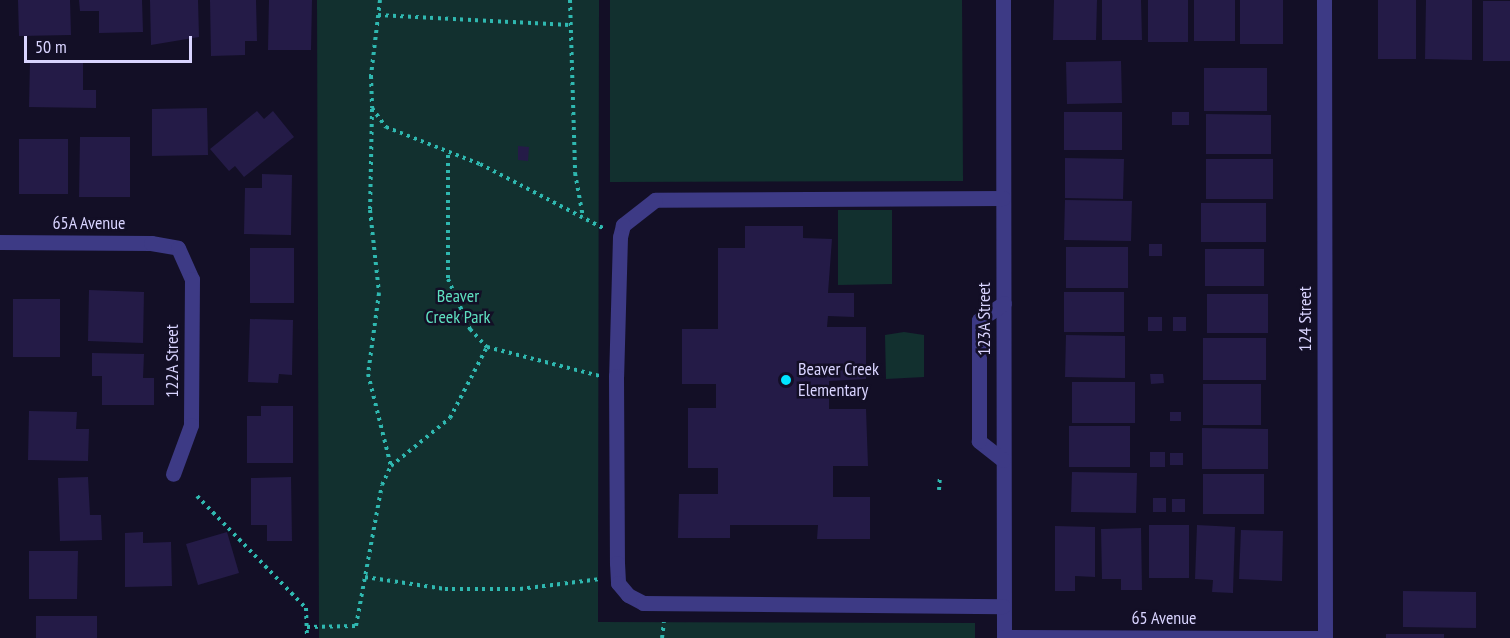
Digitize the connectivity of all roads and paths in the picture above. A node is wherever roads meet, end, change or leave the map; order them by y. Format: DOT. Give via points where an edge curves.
graph roads {
  1 [pos="380,0"];
  2 [pos="570,0"];
  3 [pos="1003,0"];
  4 [pos="1323,0"];
  5 [pos="378,15"];
  6 [pos="570,25"];
  7 [pos="372,108"];
  8 [pos="448,155"];
  9 [pos="1003,198"];
  10 [pos="583,218"];
  11 [pos="620,237"];
  12 [pos="0,242"];
  13 [pos="178,248"];
  14 [pos="1004,303"];
  15 [pos="487,347"];
  16 [pos="616,376"];
  17 [pos="1003,460"];
  18 [pos="391,465"];
  19 [pos="173,474"];
  20 [pos="940,475"];
  21 [pos="939,490"];
  22 [pos="197,496"];
  23 [pos="618,575"];
  24 [pos="366,577"];
  25 [pos="1003,606"];
  26 [pos="307,627"];
  27 [pos="307,638"];
  28 [pos="1004,638"];
  29 [pos="1325,638"];
  1 -- 5 [label="path"];
  2 -- 6 [label="path"];
  3 -- 9 [label="street, 123A Street"];
  4 -- 29 [label="street, 124 Street"];
  5 -- 6 [label="path"];
  5 -- 7 [label="path"];
  6 -- 10 [label="path" via="574,173"];
  7 -- 8 [label="path" via="386,127"];
  7 -- 18 [label="path" via="369,199 379,292 368,374"];
  8 -- 10 [label="path" via="480,164"];
  8 -- 15 [label="path" via="448,279 471,329"];
  9 -- 11 [label="street" via="672,198 655,200 636,213"];
  9 -- 14 [label="street, 123A Street"];
  10 -- 11 [label="path"];
  11 -- 16 [label="street"];
  12 -- 13 [label="street, 65A Avenue" via="151,243"];
  13 -- 19 [label="street, 122A Street" via="192,279 191,425"];
  14 -- 17 [label="street, 123A Street"];
  14 -- 17 [label="street" via="979,320 979,441"];
  15 -- 16 [label="path" via="592,377"];
  15 -- 18 [label="path" via="450,418"];
  16 -- 23 [label="street"];
  17 -- 25 [label="street, 123A Street"];
  18 -- 24 [label="path"];
  20 -- 21 [label="path"];
  22 -- 26 [label="path" via="306,608"];
  23 -- 24 [label="path" via="520,589 445,589"];
  23 -- 25 [label="street" via="628,595 643,603"];
  24 -- 26 [label="path" via="356,626"];
  25 -- 28 [label="street, 123A Street"];
  26 -- 27 [label="path"];
  28 -- 29 [label="street, 65 Avenue"];
}
